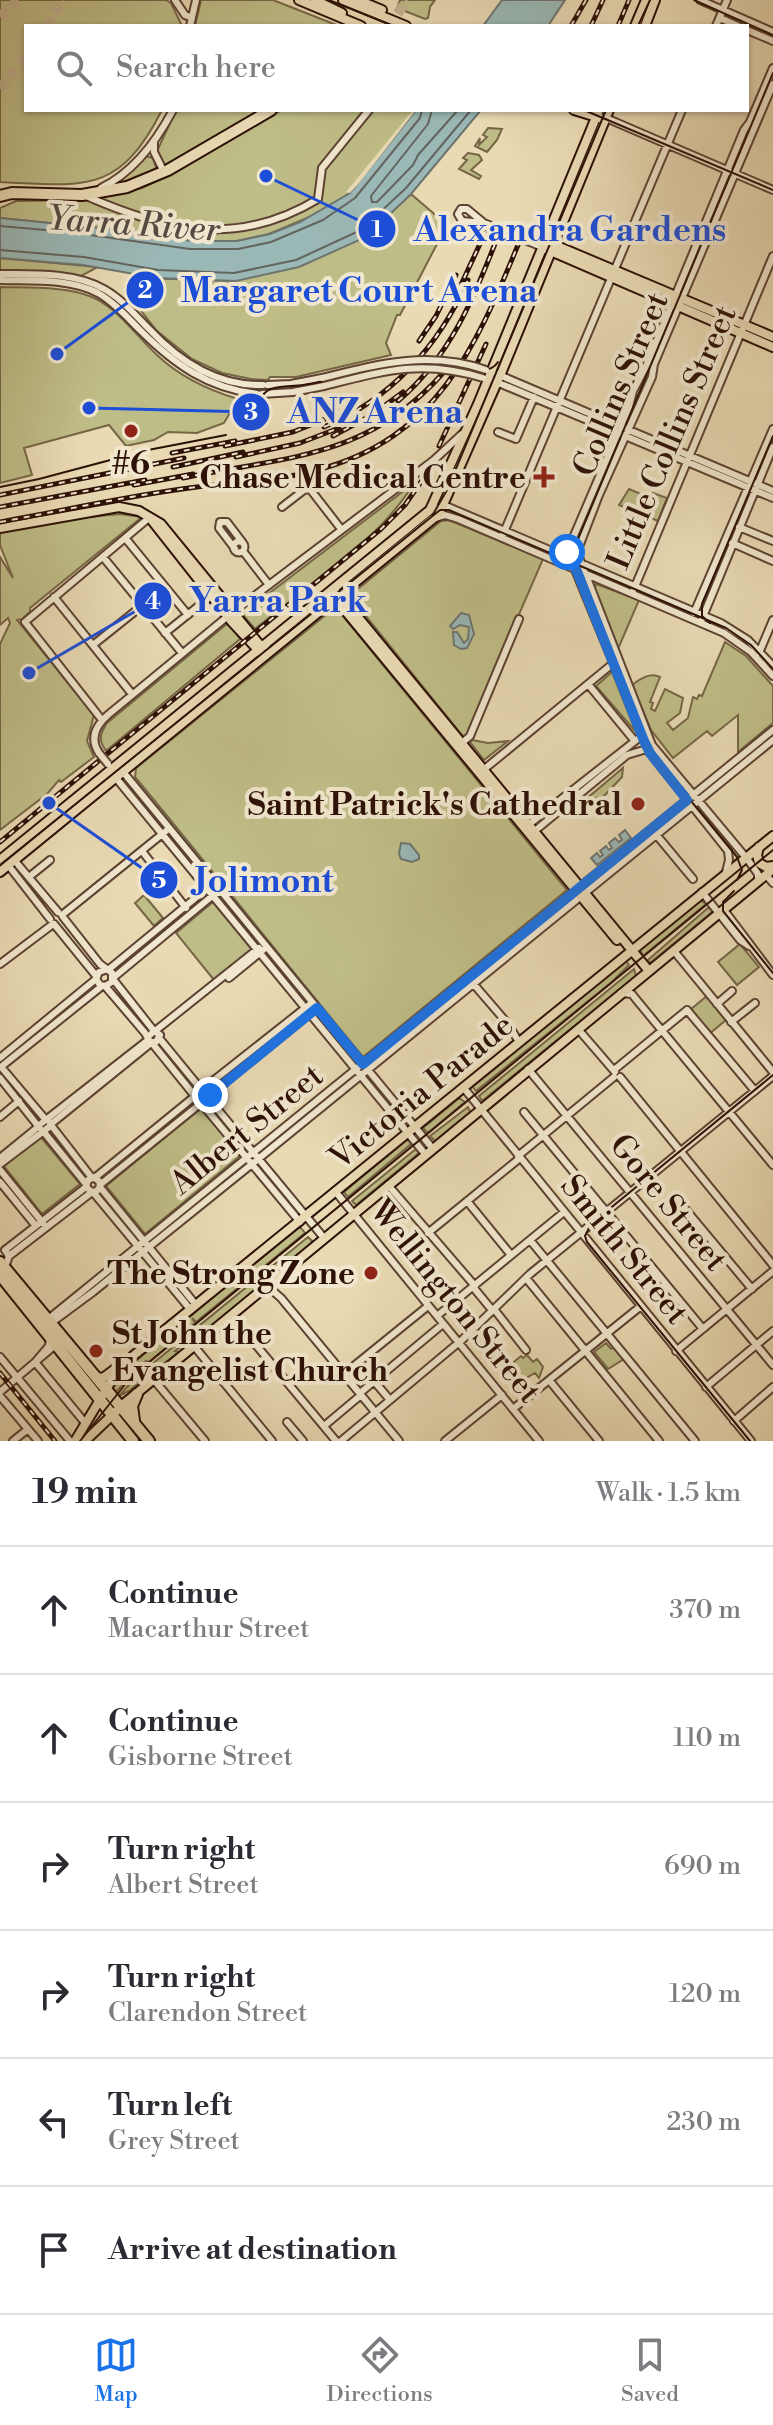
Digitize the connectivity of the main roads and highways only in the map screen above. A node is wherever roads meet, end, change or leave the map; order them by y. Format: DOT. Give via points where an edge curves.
graph roads {
  1 [pos="299,0"];
  2 [pos="315,0"];
  3 [pos="343,0"];
  4 [pos="646,0"];
  5 [pos="655,0"];
  6 [pos="359,1"];
  7 [pos="373,12"];
  8 [pos="646,12"];
  9 [pos="356,24"];
  10 [pos="368,24"];
  11 [pos="401,24"];
  12 [pos="411,24"];
  13 [pos="637,24"];
  14 [pos="645,24"];
  15 [pos="268,112"];
  16 [pos="602,114"];
  17 [pos="0,195"];
  18 [pos="28,195"];
  19 [pos="0,204"];
  20 [pos="549,248"];
  21 [pos="742,329"];
  22 [pos="773,337"];
  23 [pos="773,347"];
  24 [pos="490,376"];
  25 [pos="0,528"];
  26 [pos="175,546"];
  27 [pos="334,598"];
  28 [pos="230,614"];
  29 [pos="265,649"];
  30 [pos="394,664"];
  31 [pos="115,771"];
  32 [pos="482,771"];
  33 [pos="773,836"];
  34 [pos="760,846"];
  35 [pos="7,859"];
  36 [pos="771,870"];
  37 [pos="0,872"];
  38 [pos="631,952"];
  39 [pos="647,973"];
  40 [pos="4,1265"];
  41 [pos="52,1327"];
  42 [pos="133,1356"];
  43 [pos="96,1377"];
  44 [pos="106,1390"];
  45 [pos="137,1394"];
  46 [pos="100,1400"];
  47 [pos="117,1412"];
  48 [pos="137,1427"];
  49 [pos="72,1441"];
  50 [pos="85,1441"];
  51 [pos="133,1441"];
  52 [pos="149,1441"];
  1 -- 9 [label="main road"];
  2 -- 10 [label="main road"];
  3 -- 7 [label="main road"];
  4 -- 8 [label="main road"];
  5 -- 8 [label="main road"];
  6 -- 7 [label="main road"];
  6 -- 12 [label="main road"];
  7 -- 11 [label="main road"];
  8 -- 13 [label="main road"];
  8 -- 14 [label="main road"];
  15 -- 18 [label="highway" via="164,172 112,190"];
  16 -- 20 [label="main road"];
  17 -- 18 [label="highway"];
  18 -- 19 [label="highway"];
  20 -- 21 [label="main road"];
  20 -- 24 [label="main road"];
  21 -- 22 [label="main road"];
  21 -- 23 [label="main road"];
  24 -- 27 [label="main road" via="430,510"];
  24 -- 27 [label="main road" via="445,506"];
  25 -- 26 [label="main road" via="132,508 160,522"];
  26 -- 28 [label="main road"];
  26 -- 28 [label="main road"];
  27 -- 29 [label="main road"];
  27 -- 30 [label="main road"];
  28 -- 29 [label="main road"];
  29 -- 31 [label="main road"];
  29 -- 31 [label="main road"];
  30 -- 32 [label="main road"];
  30 -- 32 [label="main road"];
  31 -- 35 [label="main road"];
  32 -- 38 [label="main road"];
  33 -- 34 [label="main road, Victoria Parade"];
  34 -- 36 [label="main road" via="759,863"];
  34 -- 38 [label="main road, Victoria Parade"];
  35 -- 37 [label="main road"];
  36 -- 39 [label="main road, Victoria Parade"];
  38 -- 39 [label="main road"];
  38 -- 42 [label="main road, Victoria Parade"];
  39 -- 45 [label="main road, Victoria Parade"];
  40 -- 41 [label="highway"];
  40 -- 41 [label="highway" via="33,1317"];
  41 -- 43 [label="highway"];
  41 -- 46 [label="highway"];
  42 -- 43 [label="main road"];
  42 -- 44 [label="main road, Victoria Parade"];
  43 -- 44 [label="highway"];
  44 -- 46 [label="main road, Victoria Parade"];
  44 -- 47 [label="highway"];
  45 -- 47 [label="main road, Victoria Parade"];
  45 -- 48 [label="highway" via="132,1406"];
  46 -- 47 [label="highway"];
  46 -- 49 [label="main road, Victoria Parade"];
  47 -- 48 [label="highway"];
  47 -- 50 [label="main road, Victoria Parade"];
  47 -- 51 [label="highway"];
  48 -- 52 [label="highway"];
}
